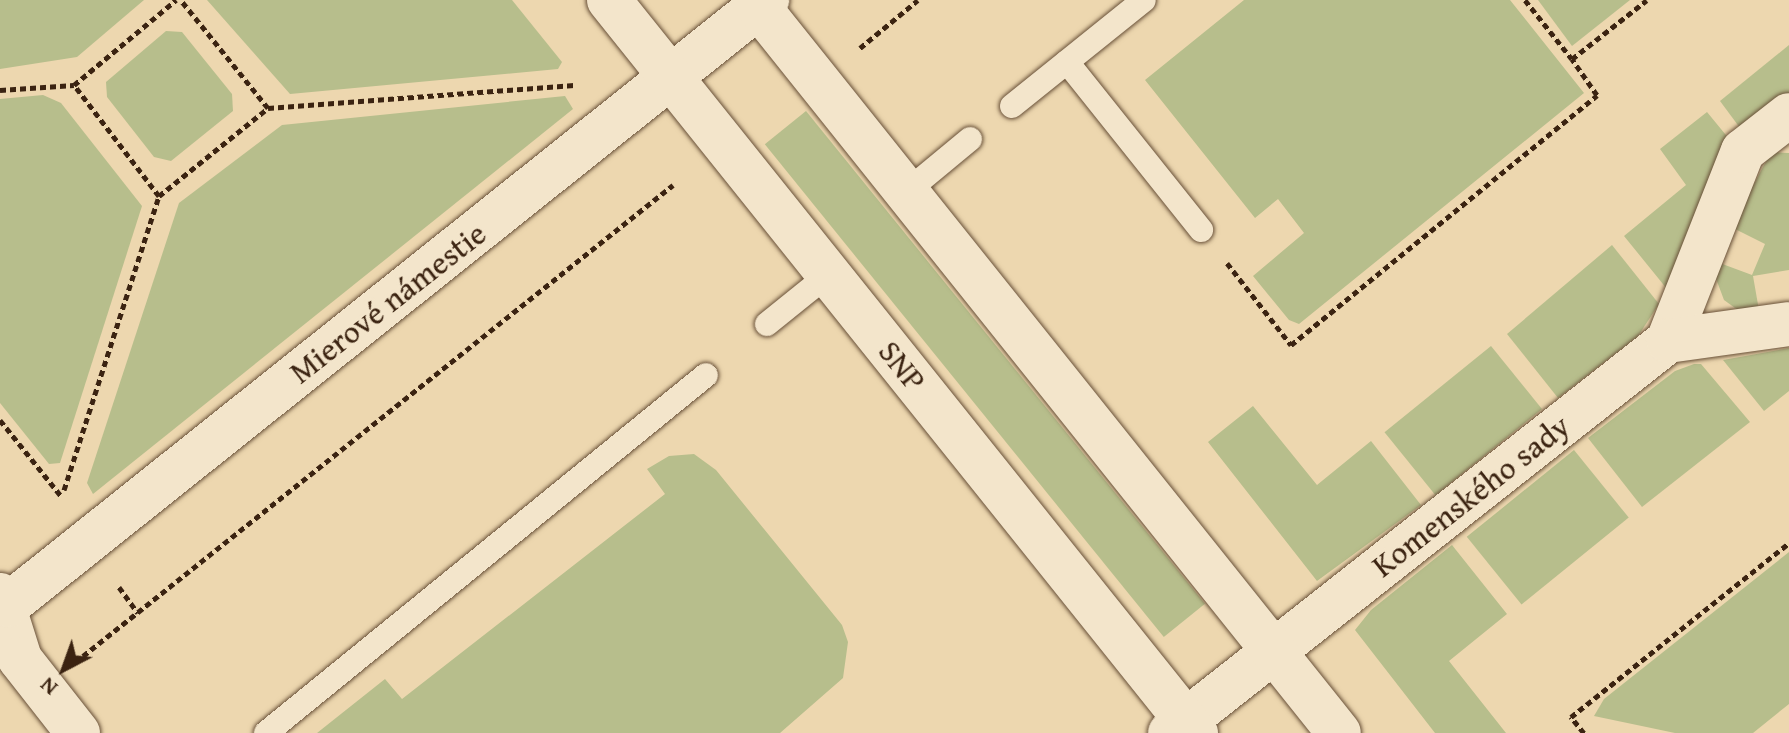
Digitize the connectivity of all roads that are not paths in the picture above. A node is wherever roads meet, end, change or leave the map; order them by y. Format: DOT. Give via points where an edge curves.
graph roads {
  1 [pos="609,0"];
  2 [pos="1144,0"];
  3 [pos="760,2"];
  4 [pos="1067,62"];
  5 [pos="672,78"];
  6 [pos="1012,106"];
  7 [pos="1789,115"];
  8 [pos="970,139"];
  9 [pos="906,192"];
  10 [pos="1201,230"];
  11 [pos="829,274"];
  12 [pos="767,324"];
  13 [pos="1789,324"];
  14 [pos="1668,341"];
  15 [pos="706,375"];
  16 [pos="4,600"];
  17 [pos="1273,651"];
  18 [pos="1184,729"];
  19 [pos="78,733"];
  20 [pos="266,733"];
  21 [pos="1339,733"];
  1 -- 5 [label="street, SNP"];
  2 -- 4 [label="lane"];
  3 -- 5 [label="street, Mierové námestie"];
  3 -- 9 [label="street"];
  4 -- 6 [label="lane"];
  4 -- 10 [label="lane"];
  5 -- 11 [label="street, SNP"];
  5 -- 16 [label="street, Mierové námestie" via="86,542"];
  7 -- 14 [label="street" via="1743,151"];
  8 -- 9 [label="lane"];
  9 -- 17 [label="street"];
  11 -- 12 [label="lane"];
  11 -- 18 [label="street, SNP"];
  13 -- 14 [label="street"];
  14 -- 17 [label="street, Komenského sady"];
  15 -- 20 [label="lane"];
  16 -- 19 [label="street, Mierové námestie" via="20,659"];
  17 -- 18 [label="street, Komenského sady"];
  17 -- 21 [label="street"];
}
